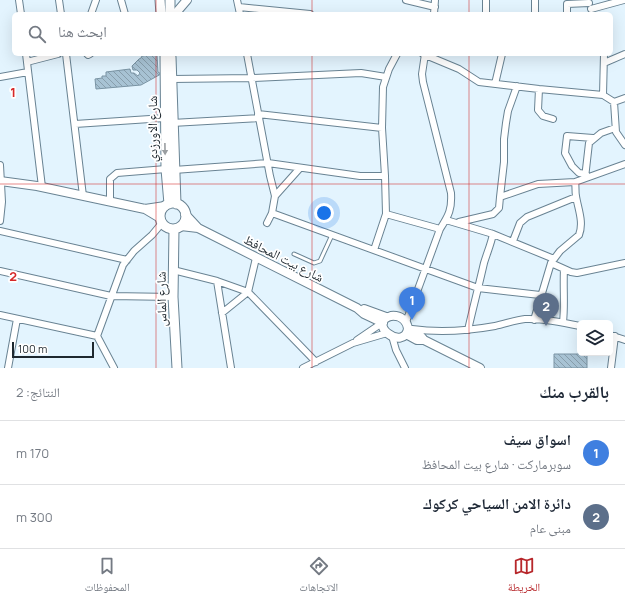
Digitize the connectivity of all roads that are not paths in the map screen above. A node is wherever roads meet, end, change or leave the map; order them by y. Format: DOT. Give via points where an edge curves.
graph roads {
  1 [pos="19,0"];
  2 [pos="60,0"];
  3 [pos="96,0"];
  4 [pos="120,0"];
  5 [pos="160,0"];
  6 [pos="170,0"];
  7 [pos="187,0"];
  8 [pos="237,0"];
  9 [pos="246,0"];
  10 [pos="406,0"];
  11 [pos="435,0"];
  12 [pos="486,0"];
  13 [pos="535,0"];
  14 [pos="624,0"];
  15 [pos="591,6"];
  16 [pos="238,7"];
  17 [pos="435,7"];
  18 [pos="247,8"];
  19 [pos="21,12"];
  20 [pos="61,12"];
  21 [pos="92,12"];
  22 [pos="124,12"];
  23 [pos="161,12"];
  24 [pos="170,12"];
  25 [pos="177,12"];
  26 [pos="239,12"];
  27 [pos="289,12"];
  28 [pos="434,12"];
  29 [pos="486,12"];
  30 [pos="535,12"];
  31 [pos="567,12"];
  32 [pos="625,54"];
  33 [pos="26,56"];
  34 [pos="50,56"];
  35 [pos="66,56"];
  36 [pos="165,56"];
  37 [pos="171,56"];
  38 [pos="247,56"];
  39 [pos="396,56"];
  40 [pos="424,56"];
  41 [pos="429,56"];
  42 [pos="501,56"];
  43 [pos="604,56"];
  44 [pos="27,62"];
  45 [pos="604,63"];
  46 [pos="28,72"];
  47 [pos="0,77"];
  48 [pos="386,77"];
  49 [pos="252,78"];
  50 [pos="172,79"];
  51 [pos="494,84"];
  52 [pos="517,86"];
  53 [pos="539,89"];
  54 [pos="603,95"];
  55 [pos="625,98"];
  56 [pos="614,102"];
  57 [pos="259,116"];
  58 [pos="553,119"];
  59 [pos="169,120"];
  60 [pos="75,124"];
  61 [pos="382,128"];
  62 [pos="615,128"];
  63 [pos="594,138"];
  64 [pos="625,146"];
  65 [pos="268,163"];
  66 [pos="0,164"];
  67 [pos="625,164"];
  68 [pos="300,168"];
  69 [pos="170,170"];
  70 [pos="385,176"];
  71 [pos="586,177"];
  72 [pos="1,182"];
  73 [pos="576,182"];
  74 [pos="42,187"];
  75 [pos="83,196"];
  76 [pos="276,196"];
  77 [pos="500,197"];
  78 [pos="576,197"];
  79 [pos="110,201"];
  80 [pos="170,205"];
  81 [pos="145,209"];
  82 [pos="272,213"];
  83 [pos="185,214"];
  84 [pos="386,214"];
  85 [pos="446,220"];
  86 [pos="0,221"];
  87 [pos="161,221"];
  88 [pos="267,223"];
  89 [pos="457,223"];
  90 [pos="178,228"];
  91 [pos="198,228"];
  92 [pos="440,229"];
  93 [pos="0,231"];
  94 [pos="493,234"];
  95 [pos="332,235"];
  96 [pos="513,241"];
  97 [pos="374,250"];
  98 [pos="294,254"];
  99 [pos="256,258"];
  100 [pos="127,260"];
  101 [pos="552,261"];
  102 [pos="625,263"];
  103 [pos="564,269"];
  104 [pos="173,270"];
  105 [pos="426,270"];
  106 [pos="0,271"];
  107 [pos="217,280"];
  108 [pos="478,288"];
  109 [pos="248,292"];
  110 [pos="540,295"];
  111 [pos="111,296"];
  112 [pos="173,297"];
  113 [pos="222,313"];
  114 [pos="0,315"];
  115 [pos="17,319"];
  116 [pos="534,320"];
  117 [pos="384,321"];
  118 [pos="563,322"];
  119 [pos="577,325"];
  120 [pos="407,329"];
  121 [pos="468,330"];
  122 [pos="389,335"];
  123 [pos="97,336"];
  124 [pos="613,336"];
  125 [pos="625,340"];
  126 [pos="353,343"];
  127 [pos="611,356"];
  128 [pos="316,362"];
  129 [pos="8,368"];
  130 [pos="114,368"];
  131 [pos="177,368"];
  132 [pos="231,368"];
  133 [pos="303,368"];
  134 [pos="405,368"];
  135 [pos="480,368"];
  136 [pos="611,368"];
  1 -- 19 [label="street"];
  2 -- 20 [label="street"];
  3 -- 21 [label="street"];
  4 -- 22 [label="street"];
  5 -- 23 [label="main road"];
  6 -- 24 [label="main road"];
  7 -- 25 [label="main road"];
  8 -- 16 [label="street"];
  9 -- 18 [label="street"];
  10 -- 17 [label="street"];
  11 -- 17 [label="street"];
  12 -- 29 [label="street"];
  13 -- 30 [label="street"];
  14 -- 15 [label="street"];
  15 -- 31 [label="street" via="567,4"];
  16 -- 18 [label="street"];
  16 -- 26 [label="street"];
  17 -- 28 [label="street"];
  18 -- 27 [label="street"];
  32 -- 45 [label="street"];
  33 -- 44 [label="street"];
  34 -- 44 [label="street"];
  35 -- 60 [label="street"];
  36 -- 59 [label="main road, شارع الاورزدي"];
  37 -- 50 [label="main road, شارع الاورزدي"];
  38 -- 49 [label="street"];
  39 -- 48 [label="street"];
  40 -- 85 [label="street" via="423,82 451,193 452,205"];
  41 -- 51 [label="street" via="459,69 479,82"];
  42 -- 51 [label="street"];
  43 -- 45 [label="street"];
  44 -- 46 [label="street"];
  45 -- 54 [label="street"];
  46 -- 47 [label="street"];
  46 -- 74 [label="street"];
  48 -- 49 [label="street" via="361,73"];
  48 -- 61 [label="street" via="383,87"];
  49 -- 50 [label="street"];
  49 -- 57 [label="street"];
  50 -- 59 [label="main road, شارع الاورزدي"];
  51 -- 52 [label="street"];
  52 -- 53 [label="street"];
  52 -- 77 [label="street" via="508,111"];
  53 -- 54 [label="street"];
  53 -- 58 [label="street" via="538,110 543,116"];
  54 -- 56 [label="street"];
  55 -- 56 [label="street"];
  56 -- 62 [label="street"];
  57 -- 59 [label="street"];
  57 -- 61 [label="street"];
  57 -- 65 [label="street"];
  59 -- 60 [label="street"];
  59 -- 69 [label="main road, شارع الاورزدي"];
  60 -- 75 [label="street"];
  61 -- 70 [label="street"];
  62 -- 63 [label="street" via="604,131"];
  62 -- 64 [label="street"];
  63 -- 71 [label="street" via="588,145"];
  63 -- 71 [label="street" via="567,136 565,153 572,166"];
  65 -- 68 [label="street"];
  65 -- 69 [label="street"];
  65 -- 76 [label="street"];
  66 -- 72 [label="street"];
  67 -- 71 [label="street"];
  68 -- 70 [label="street" via="360,176"];
  68 -- 76 [label="street"];
  69 -- 79 [label="street" via="117,173 110,179"];
  69 -- 80 [label="main road, شارع الاورزدي"];
  70 -- 84 [label="street"];
  71 -- 73 [label="street"];
  72 -- 74 [label="main road"];
  72 -- 86 [label="street"];
  73 -- 77 [label="street" via="538,184"];
  73 -- 78 [label="street"];
  74 -- 75 [label="main road"];
  75 -- 79 [label="main road"];
  76 -- 82 [label="street"];
  77 -- 89 [label="street" via="499,208 493,214"];
  78 -- 96 [label="street" via="527,217 520,223"];
  78 -- 101 [label="street" via="582,222 581,231"];
  79 -- 81 [label="main road"];
  80 -- 81 [label="main road"];
  80 -- 83 [label="main road" via="182,207"];
  80 -- 87 [label="main road" via="160,213"];
  81 -- 87 [label="main road"];
  82 -- 88 [label="street"];
  82 -- 95 [label="street"];
  83 -- 90 [label="main road" via="185,221"];
  83 -- 91 [label="main road, شارع بيت المحافظ"];
  84 -- 92 [label="street"];
  84 -- 97 [label="street"];
  85 -- 89 [label="street"];
  85 -- 92 [label="street"];
  87 -- 90 [label="main road" via="168,228"];
  87 -- 100 [label="street" via="152,235"];
  89 -- 94 [label="street"];
  90 -- 91 [label="main road, شارع بيت المحافظ"];
  90 -- 104 [label="main road, شارع الماس"];
  91 -- 99 [label="main road, شارع بيت المحافظ"];
  92 -- 105 [label="street"];
  93 -- 100 [label="street"];
  94 -- 96 [label="street"];
  94 -- 108 [label="street"];
  95 -- 97 [label="street"];
  95 -- 98 [label="lane" via="320,261 314,263"];
  96 -- 101 [label="street"];
  97 -- 105 [label="street"];
  99 -- 109 [label="street"];
  99 -- 117 [label="main road, شارع بيت المحافظ" via="360,310 365,309"];
  100 -- 111 [label="street"];
  101 -- 103 [label="street"];
  101 -- 110 [label="street"];
  102 -- 103 [label="street" via="577,273"];
  103 -- 118 [label="street"];
  104 -- 107 [label="street"];
  104 -- 112 [label="main road, شارع الماس"];
  105 -- 108 [label="street"];
  105 -- 120 [label="street"];
  106 -- 111 [label="street"];
  107 -- 109 [label="street"];
  107 -- 113 [label="street"];
  108 -- 110 [label="street"];
  108 -- 121 [label="street"];
  109 -- 113 [label="street"];
  109 -- 128 [label="street"];
  110 -- 116 [label="street"];
  111 -- 112 [label="street"];
  111 -- 123 [label="street"];
  112 -- 131 [label="main road, شارع الماس"];
  113 -- 132 [label="street"];
  114 -- 115 [label="street"];
  115 -- 123 [label="street"];
  115 -- 129 [label="street"];
  116 -- 118 [label="street"];
  116 -- 121 [label="street" via="524,319"];
  117 -- 120 [label="main road, شارع بيت المحافظ" via="391,316 397,316"];
  117 -- 122 [label="main road" via="383,328"];
  117 -- 126 [label="street"];
  118 -- 119 [label="street"];
  120 -- 121 [label="street" via="444,332"];
  120 -- 122 [label="main road, شارع بيت المحافظ" via="400,338"];
  120 -- 135 [label="main road, شارع بيت المحافظ" via="416,340 424,340"];
  122 -- 126 [label="street"];
  122 -- 134 [label="street"];
  123 -- 130 [label="street"];
  124 -- 125 [label="street"];
  126 -- 128 [label="street"];
  127 -- 136 [label="street"];
  128 -- 133 [label="street"];
}
